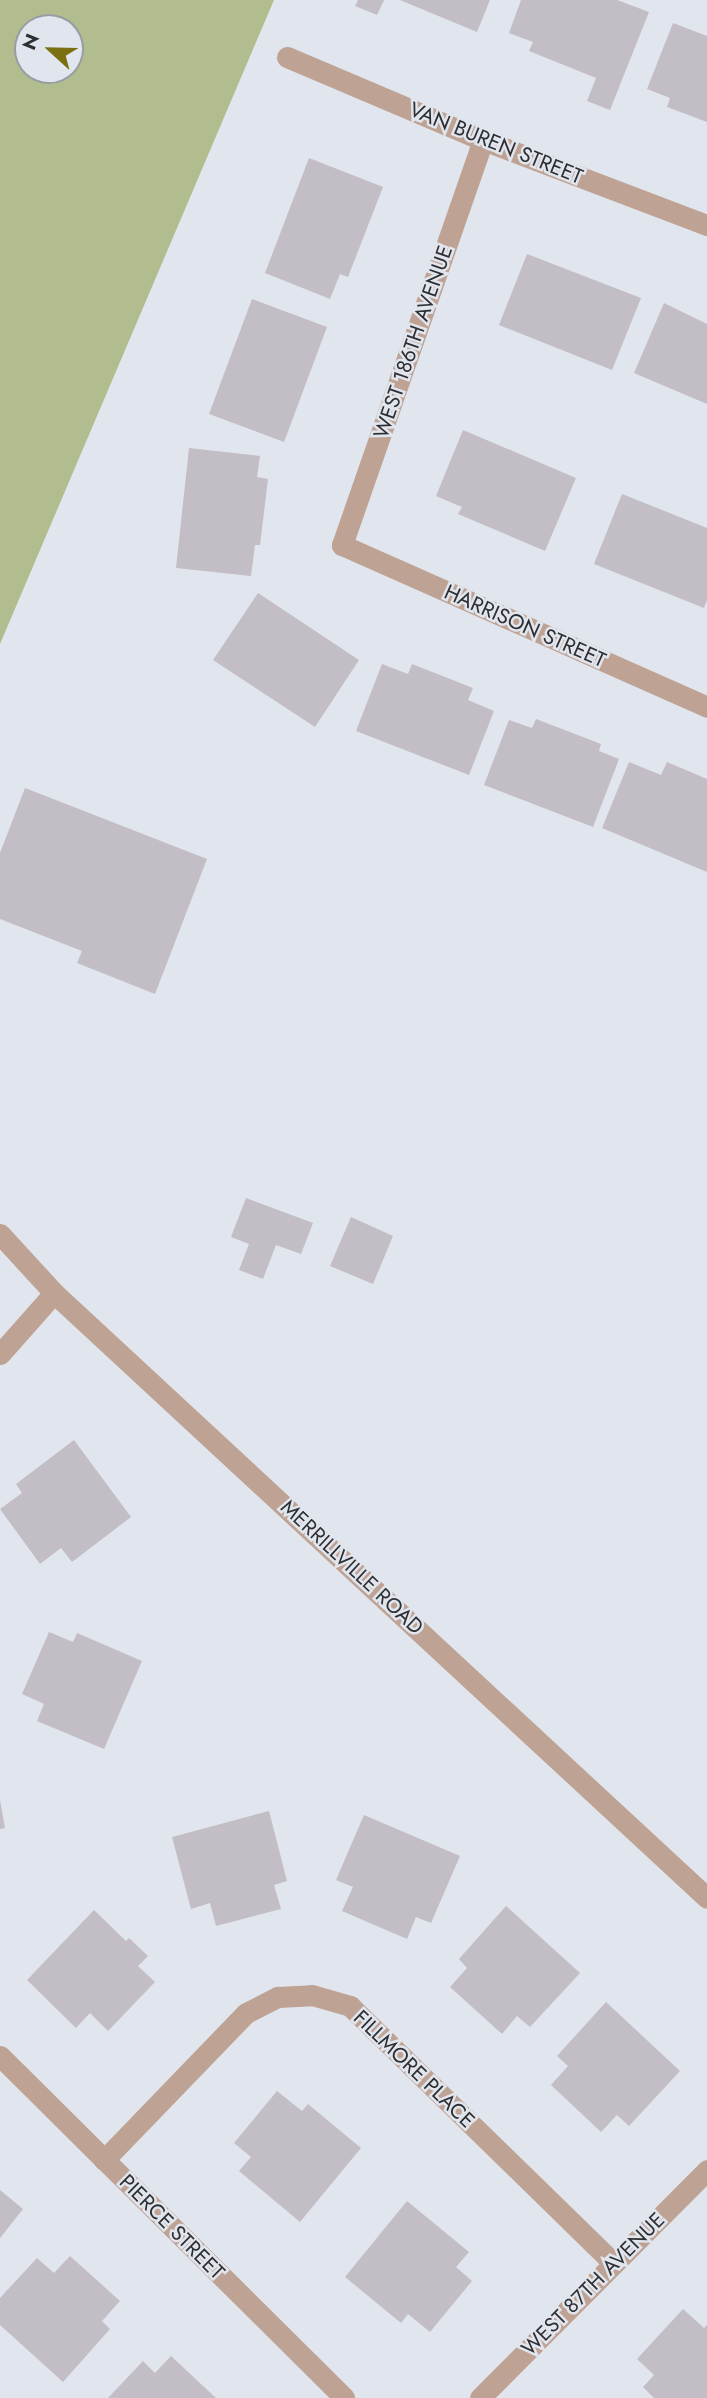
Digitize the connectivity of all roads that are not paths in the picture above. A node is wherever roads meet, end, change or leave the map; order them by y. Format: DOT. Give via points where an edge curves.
graph roads {
  1 [pos="287,57"];
  2 [pos="483,140"];
  3 [pos="707,225"];
  4 [pos="342,545"];
  5 [pos="707,707"];
  6 [pos="0,1234"];
  7 [pos="54,1293"];
  8 [pos="0,1354"];
  9 [pos="707,1898"];
  10 [pos="0,2056"];
  11 [pos="104,2160"];
  12 [pos="707,2170"];
  13 [pos="612,2262"];
  14 [pos="344,2398"];
  15 [pos="480,2398"];
  1 -- 2 [label="street, VAN BUREN STREET"];
  2 -- 3 [label="street, VAN BUREN STREET"];
  2 -- 4 [label="street, WEST 186TH AVENUE"];
  4 -- 5 [label="street, HARRISON STREET"];
  6 -- 7 [label="street, MERRILLVILLE ROAD"];
  7 -- 8 [label="street"];
  7 -- 9 [label="street, MERRILLVILLE ROAD"];
  10 -- 11 [label="street, PIERCE STREET"];
  11 -- 13 [label="street, FILLMORE PLACE" via="246,2013 278,1997 312,1995 350,2007"];
  11 -- 14 [label="street, PIERCE STREET"];
  12 -- 13 [label="street, WEST 87TH AVENUE"];
  13 -- 15 [label="street, WEST 87TH AVENUE"];
}
